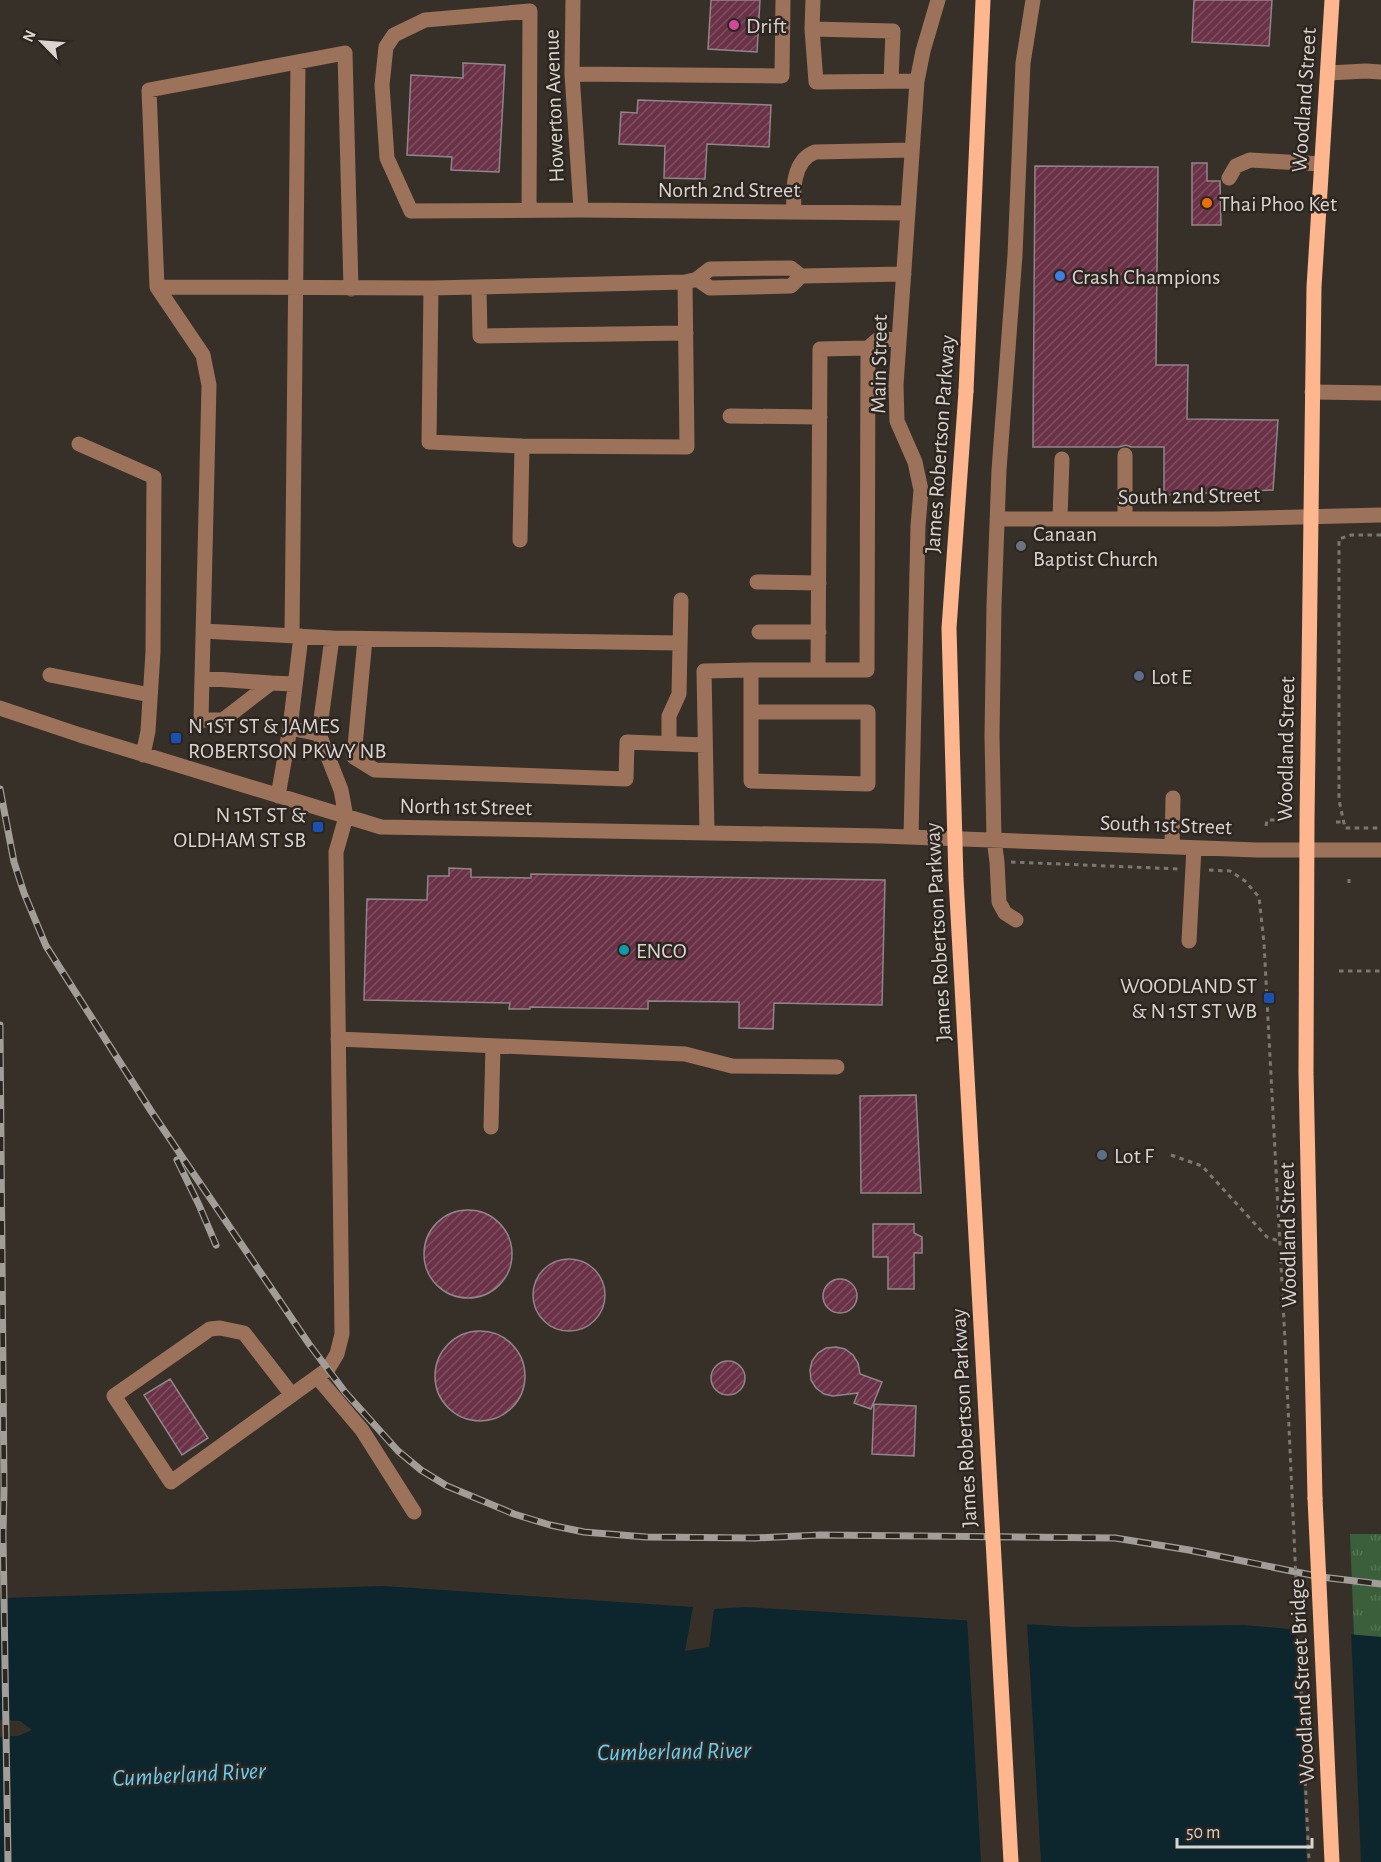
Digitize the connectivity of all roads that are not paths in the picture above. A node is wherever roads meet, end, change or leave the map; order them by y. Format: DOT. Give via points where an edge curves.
graph roads {
  1 [pos="573,0"];
  2 [pos="783,0"];
  3 [pos="813,0"];
  4 [pos="938,0"];
  5 [pos="983,0"];
  6 [pos="1033,0"];
  7 [pos="1332,0"];
  8 [pos="813,29"];
  9 [pos="298,62"];
  10 [pos="1381,72"];
  11 [pos="1328,73"];
  12 [pos="572,74"];
  13 [pos="891,81"];
  14 [pos="917,81"];
  15 [pos="912,150"];
  16 [pos="1321,164"];
  17 [pos="1229,178"];
  18 [pos="529,210"];
  19 [pos="580,210"];
  20 [pos="794,212"];
  21 [pos="908,213"];
  22 [pos="904,274"];
  23 [pos="691,281"];
  24 [pos="157,288"];
  25 [pos="296,288"];
  26 [pos="431,288"];
  27 [pos="479,288"];
  28 [pos="351,289"];
  29 [pos="686,333"];
  30 [pos="899,339"];
  31 [pos="868,348"];
  32 [pos="1312,392"];
  33 [pos="1381,393"];
  34 [pos="730,416"];
  35 [pos="820,417"];
  36 [pos="79,444"];
  37 [pos="522,446"];
  38 [pos="1125,455"];
  39 [pos="1062,459"];
  40 [pos="1381,515"];
  41 [pos="1311,516"];
  42 [pos="997,519"];
  43 [pos="1060,519"];
  44 [pos="1125,519"];
  45 [pos="520,540"];
  46 [pos="757,582"];
  47 [pos="819,583"];
  48 [pos="681,600"];
  49 [pos="203,631"];
  50 [pos="759,632"];
  51 [pos="819,632"];
  52 [pos="296,636"];
  53 [pos="332,638"];
  54 [pos="365,639"];
  55 [pos="681,643"];
  56 [pos="751,670"];
  57 [pos="818,670"];
  58 [pos="50,675"];
  59 [pos="202,678"];
  60 [pos="271,683"];
  61 [pos="294,684"];
  62 [pos="150,695"];
  63 [pos="0,708"];
  64 [pos="751,712"];
  65 [pos="290,728"];
  66 [pos="319,734"];
  67 [pos="669,743"];
  68 [pos="705,745"];
  69 [pos="143,755"];
  70 [pos="278,796"];
  71 [pos="1173,798"];
  72 [pos="346,817"];
  73 [pos="707,833"];
  74 [pos="911,837"];
  75 [pos="950,838"];
  76 [pos="994,839"];
  77 [pos="1172,847"];
  78 [pos="1194,848"];
  79 [pos="1307,850"];
  80 [pos="1381,850"];
  81 [pos="1016,920"];
  82 [pos="1189,941"];
  83 [pos="338,1039"];
  84 [pos="493,1046"];
  85 [pos="837,1067"];
  86 [pos="491,1127"];
  87 [pos="317,1377"];
  88 [pos="292,1395"];
  89 [pos="1315,1498"];
  90 [pos="414,1512"];
  91 [pos="1011,1862"];
  92 [pos="1332,1862"];
  1 -- 12 [label="street, Howerton Avenue"];
  2 -- 12 [label="street" via="782,75"];
  3 -- 8 [label="street"];
  4 -- 14 [label="street, Main Street"];
  5 -- 91 [label="main road, James Robertson Parkway, bridge" via="966,391 949,628 956,879"];
  6 -- 42 [label="street" via="1023,63"];
  7 -- 11 [label="main road, Woodland Street"];
  8 -- 13 [label="street" via="816,82"];
  8 -- 13 [label="street" via="893,31"];
  9 -- 24 [label="street" via="149,90"];
  9 -- 25 [label="street"];
  9 -- 28 [label="street" via="345,53"];
  10 -- 11 [label="street"];
  11 -- 16 [label="main road, Woodland Street"];
  12 -- 19 [label="street, Howerton Avenue"];
  13 -- 14 [label="street"];
  14 -- 15 [label="street, Main Street"];
  15 -- 20 [label="street" via="807,155 793,185"];
  15 -- 21 [label="street, Main Street"];
  16 -- 17 [label="street" via="1250,160 1236,165"];
  16 -- 32 [label="main road, Woodland Street"];
  18 -- 18 [label="street, North 2nd Street" via="411,211 387,158 382,85 386,47 394,35 425,20 530,11"];
  18 -- 19 [label="street, North 2nd Street"];
  19 -- 20 [label="street, North 2nd Street"];
  20 -- 21 [label="street, North 2nd Street"];
  21 -- 22 [label="street, Main Street"];
  22 -- 23 [label="street" via="801,276 791,268 710,269"];
  22 -- 30 [label="street, Main Street"];
  23 -- 27 [label="street"];
  23 -- 29 [label="street"];
  24 -- 25 [label="street"];
  24 -- 49 [label="street" via="203,355 209,385"];
  25 -- 28 [label="street"];
  25 -- 52 [label="street"];
  26 -- 27 [label="street"];
  26 -- 28 [label="street"];
  26 -- 37 [label="street" via="429,442"];
  27 -- 29 [label="street" via="480,336"];
  29 -- 37 [label="street" via="687,447"];
  30 -- 31 [label="street" via="877,340"];
  30 -- 74 [label="street, Main Street" via="897,420 915,462 921,490"];
  31 -- 35 [label="street" via="820,349"];
  31 -- 57 [label="street" via="867,670"];
  32 -- 33 [label="street"];
  32 -- 41 [label="main road, Woodland Street"];
  34 -- 35 [label="street"];
  35 -- 47 [label="street"];
  36 -- 62 [label="street" via="154,477"];
  37 -- 45 [label="street"];
  38 -- 44 [label="street"];
  39 -- 43 [label="street"];
  40 -- 41 [label="street, South 2nd Street"];
  41 -- 44 [label="street, South 2nd Street"];
  41 -- 79 [label="main road, Woodland Street"];
  42 -- 43 [label="street, South 2nd Street"];
  42 -- 76 [label="street"];
  43 -- 44 [label="street, South 2nd Street"];
  46 -- 47 [label="street"];
  47 -- 51 [label="street"];
  48 -- 55 [label="street"];
  49 -- 52 [label="street"];
  49 -- 59 [label="street"];
  50 -- 51 [label="street"];
  51 -- 57 [label="street"];
  52 -- 53 [label="street"];
  52 -- 61 [label="street"];
  53 -- 54 [label="street"];
  53 -- 66 [label="street"];
  54 -- 55 [label="street"];
  54 -- 67 [label="street" via="354,757 375,770 626,779 627,742"];
  55 -- 67 [label="street" via="680,694 669,716"];
  56 -- 57 [label="street"];
  56 -- 64 [label="street"];
  56 -- 68 [label="street" via="704,671"];
  58 -- 62 [label="street"];
  59 -- 60 [label="street"];
  59 -- 60 [label="street" via="201,720 223,720"];
  60 -- 61 [label="street"];
  61 -- 65 [label="street"];
  62 -- 69 [label="street"];
  63 -- 69 [label="street, North 1st Street"];
  64 -- 64 [label="street" via="751,781 868,784 868,712"];
  65 -- 66 [label="street"];
  65 -- 70 [label="street"];
  66 -- 72 [label="street" via="341,790"];
  67 -- 68 [label="street"];
  68 -- 73 [label="street"];
  69 -- 70 [label="street, North 1st Street"];
  70 -- 72 [label="street, North 1st Street"];
  71 -- 77 [label="street"];
  72 -- 73 [label="street, North 1st Street" via="381,827"];
  72 -- 83 [label="street" via="336,852"];
  73 -- 74 [label="street, North 1st Street"];
  74 -- 75 [label="street, North 1st Street"];
  75 -- 76 [label="street, South 1st Street"];
  76 -- 77 [label="street, South 1st Street"];
  76 -- 81 [label="street" via="999,902 1005,913"];
  77 -- 78 [label="street, South 1st Street"];
  78 -- 79 [label="street, South 1st Street"];
  78 -- 82 [label="street"];
  79 -- 80 [label="street, South 1st Street"];
  79 -- 89 [label="main road, Woodland Street" via="1307,1096"];
  83 -- 84 [label="street"];
  83 -- 87 [label="street" via="342,1334 337,1354 328,1369"];
  84 -- 85 [label="street" via="685,1054 732,1066"];
  84 -- 86 [label="street"];
  87 -- 88 [label="street"];
  87 -- 90 [label="street" via="362,1430"];
  88 -- 88 [label="street" via="244,1333 220,1328 210,1329 114,1396 171,1482"];
  89 -- 92 [label="main road, Woodland Street Bridge, bridge"];
}
